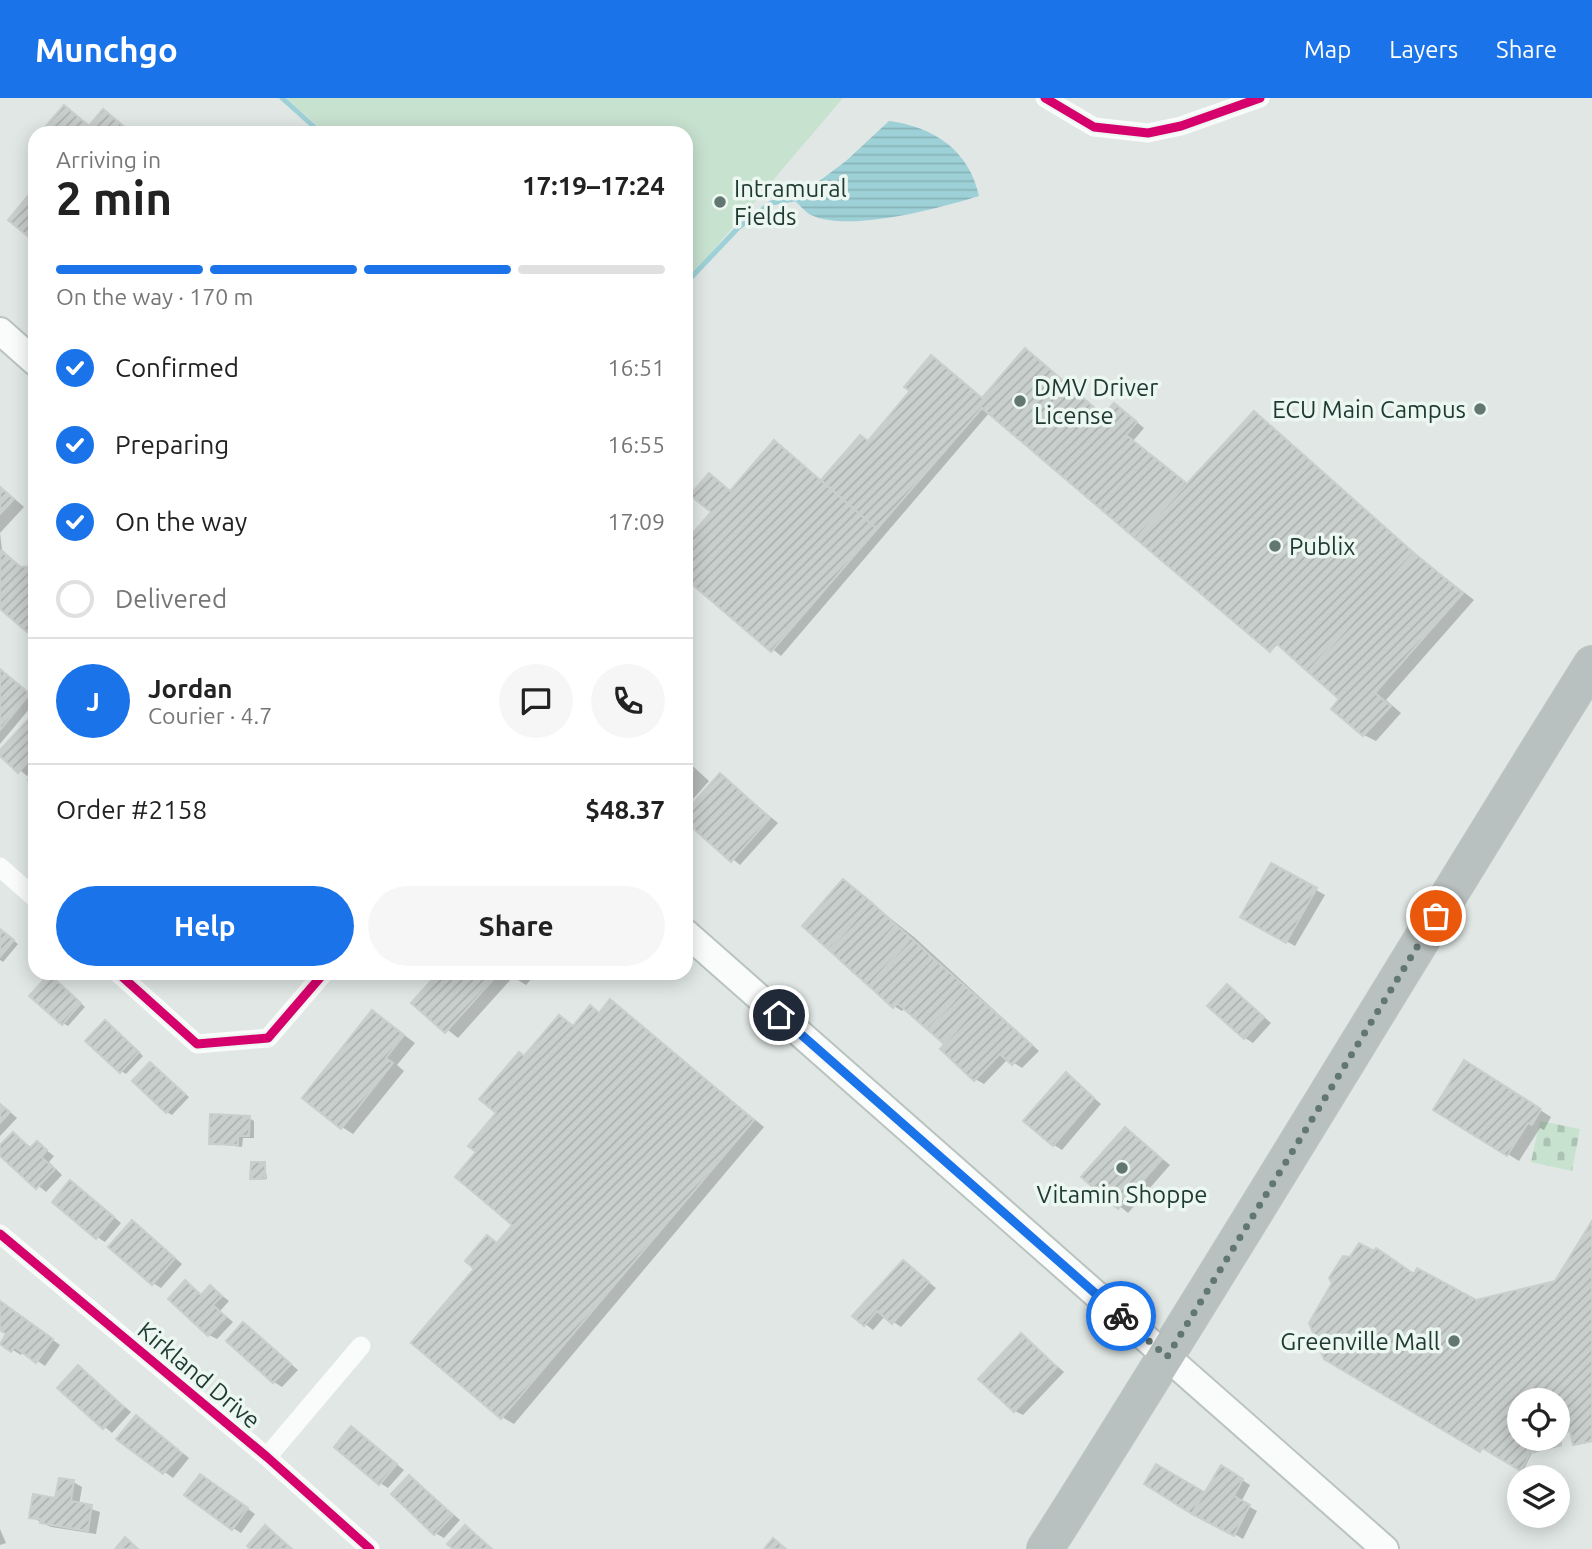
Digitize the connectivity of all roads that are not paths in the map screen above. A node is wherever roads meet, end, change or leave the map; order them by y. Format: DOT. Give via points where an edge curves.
graph roads {
  1 [pos="1045,98"];
  2 [pos="1259,98"];
  3 [pos="0,331"];
  4 [pos="28,356"];
  5 [pos="1592,664"];
  6 [pos="0,867"];
  7 [pos="28,892"];
  8 [pos="693,939"];
  9 [pos="126,980"];
  10 [pos="318,980"];
  11 [pos="3,1241"];
  12 [pos="361,1346"];
  13 [pos="1167,1357"];
  14 [pos="267,1458"];
  15 [pos="370,1549"];
  16 [pos="1045,1549"];
  17 [pos="1385,1549"];
  1 -- 2 [label="street" via="1094,127 1148,133"];
  3 -- 4 [label="main road"];
  5 -- 13 [label="highway"];
  6 -- 7 [label="street"];
  8 -- 13 [label="main road"];
  9 -- 10 [label="street" via="197,1044 268,1038"];
  11 -- 14 [label="street, Kirkland Drive"];
  12 -- 14 [label="street"];
  13 -- 16 [label="highway"];
  13 -- 17 [label="main road"];
  14 -- 15 [label="street, Kirkland Drive"];
}
